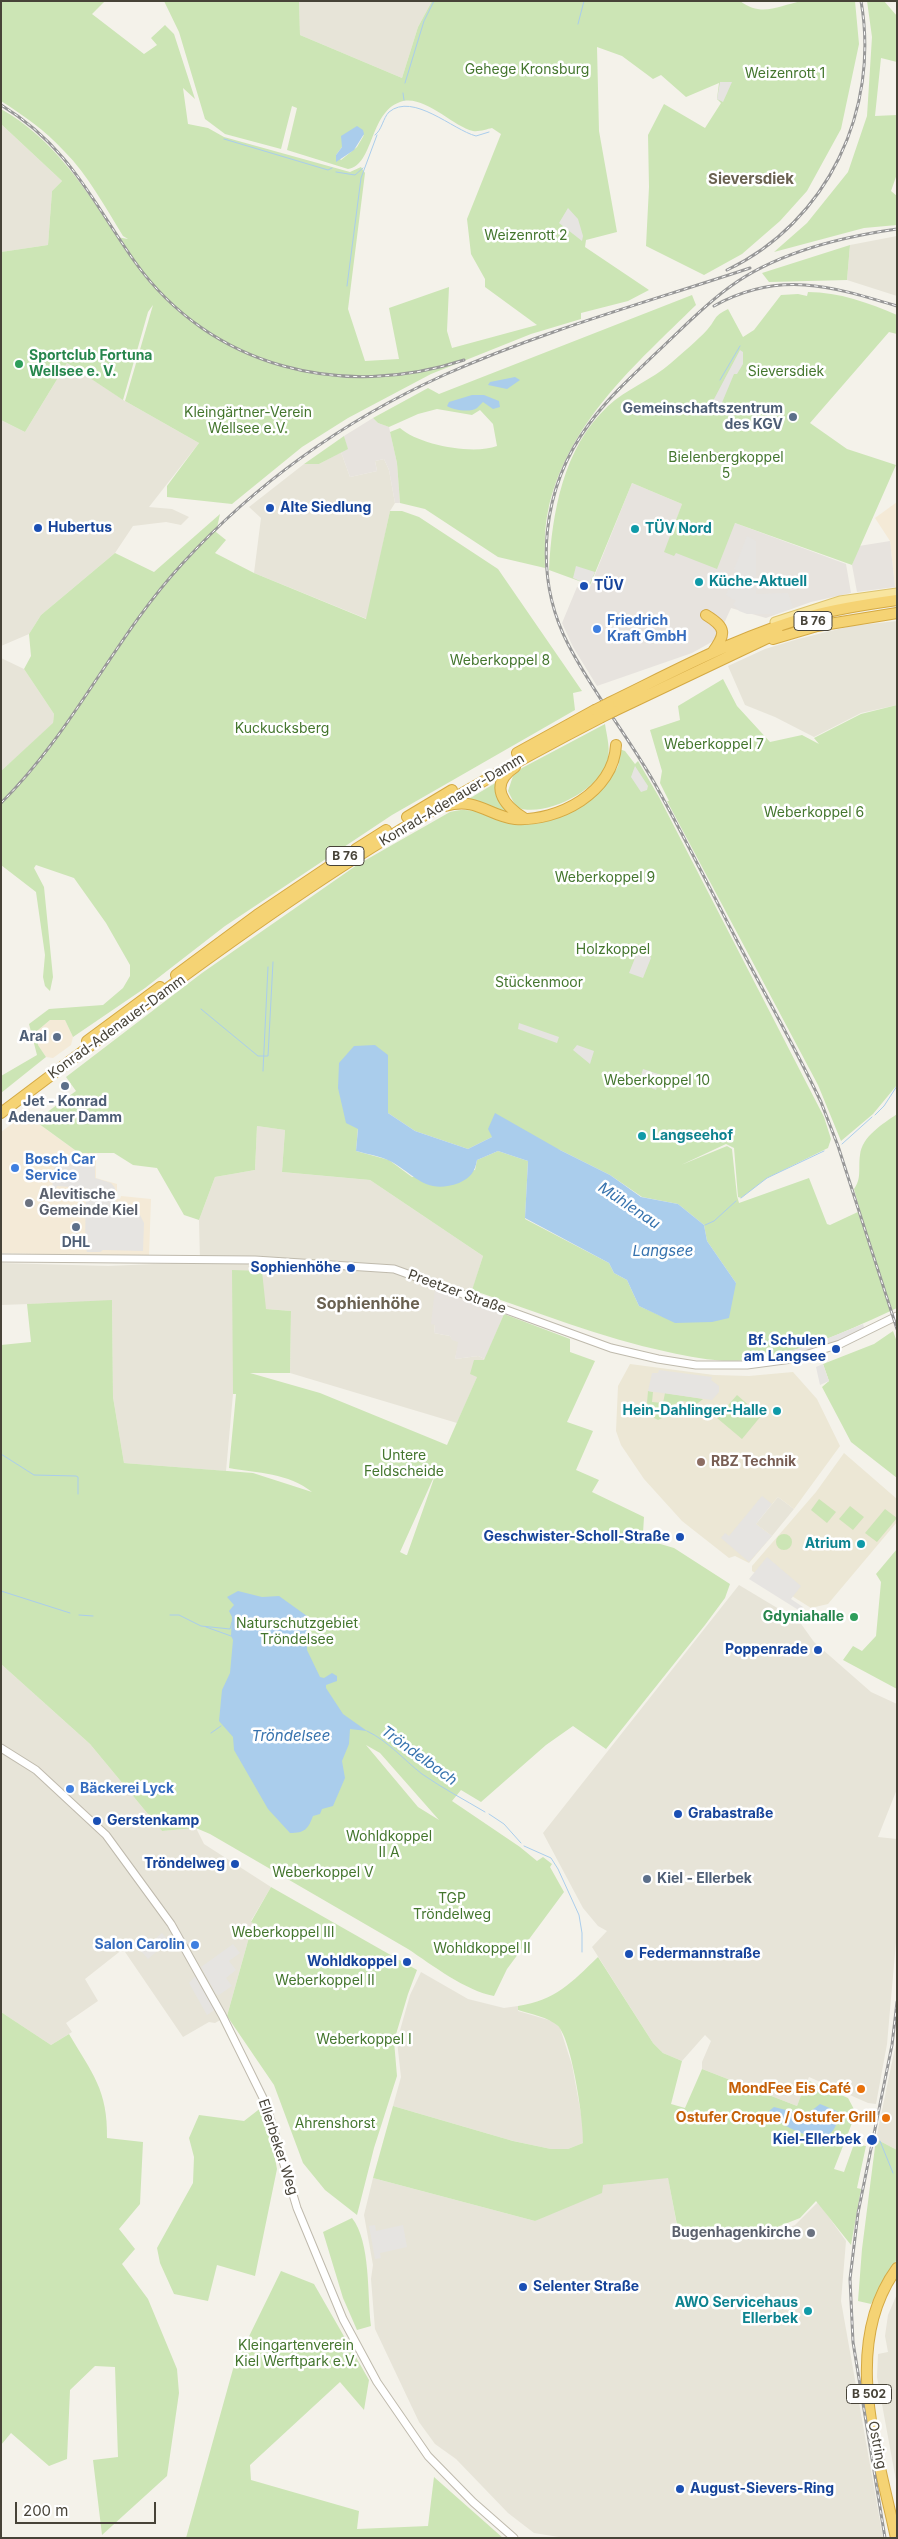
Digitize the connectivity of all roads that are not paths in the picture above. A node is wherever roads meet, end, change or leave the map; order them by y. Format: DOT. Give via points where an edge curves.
graph roads {
  1 [pos="897,593"];
  2 [pos="897,600"];
  3 [pos="897,605"];
  4 [pos="897,614"];
  5 [pos="706,615"];
  6 [pos="774,622"];
  7 [pos="746,638"];
  8 [pos="734,652"];
  9 [pos="712,653"];
  10 [pos="612,707"];
  11 [pos="597,714"];
  12 [pos="616,745"];
  13 [pos="526,756"];
  14 [pos="432,810"];
  15 [pos="524,818"];
  16 [pos="1,1104"];
  17 [pos="1,1113"];
  18 [pos="1,1258"];
  19 [pos="897,1316"];
  20 [pos="1,1748"];
  21 [pos="897,2268"];
  22 [pos="897,2279"];
  23 [pos="897,2510"];
  24 [pos="895,2536"];
  25 [pos="514,2538"];
  1 -- 6 [label="main road" via="840,601"];
  2 -- 7 [label="highway, Konrad-Adenauer-Damm / B 76" via="844,607"];
  3 -- 8 [label="highway, Konrad-Adenauer-Damm / B 76" via="800,625"];
  4 -- 8 [label="highway, B 76" via="817,626"];
  5 -- 9 [label="highway" via="720,624 723,631"];
  6 -- 7 [label="highway, B 76"];
  7 -- 9 [label="highway, Konrad-Adenauer-Damm / B 76"];
  8 -- 10 [label="highway, Konrad-Adenauer-Damm / B 76"];
  9 -- 10 [label="highway, Konrad-Adenauer-Damm / B 76"];
  10 -- 11 [label="highway, Konrad-Adenauer-Damm / B 76, bridge"];
  11 -- 13 [label="highway, Konrad-Adenauer-Damm / B 76"];
  11 -- 16 [label="highway, Konrad-Adenauer-Damm / B 76" via="423,807 297,888"];
  12 -- 15 [label="highway, B 76" via="609,771 588,795 555,813"];
  13 -- 14 [label="highway, Konrad-Adenauer-Damm / B 76"];
  13 -- 15 [label="highway, B 76" via="507,773 501,790 506,806"];
  14 -- 15 [label="highway, B 76" via="463,803 511,818"];
  14 -- 17 [label="highway, Konrad-Adenauer-Damm / B 76" via="260,922"];
  18 -- 19 [label="street, Preetzer Straße" via="255,1260 394,1269 611,1348 658,1360 696,1365 747,1365 792,1359 840,1344"];
  20 -- 25 [label="street, Ellerbeker Weg" via="36,1770 106,1835 172,1924 266,2104 297,2208 343,2319 372,2374 428,2456"];
  21 -- 24 [label="highway, Ostring / B 502" via="876,2307 868,2337 866,2364 876,2446"];
  22 -- 23 [label="highway, Ostring / B 502" via="877,2324 873,2363 880,2426"];
}
